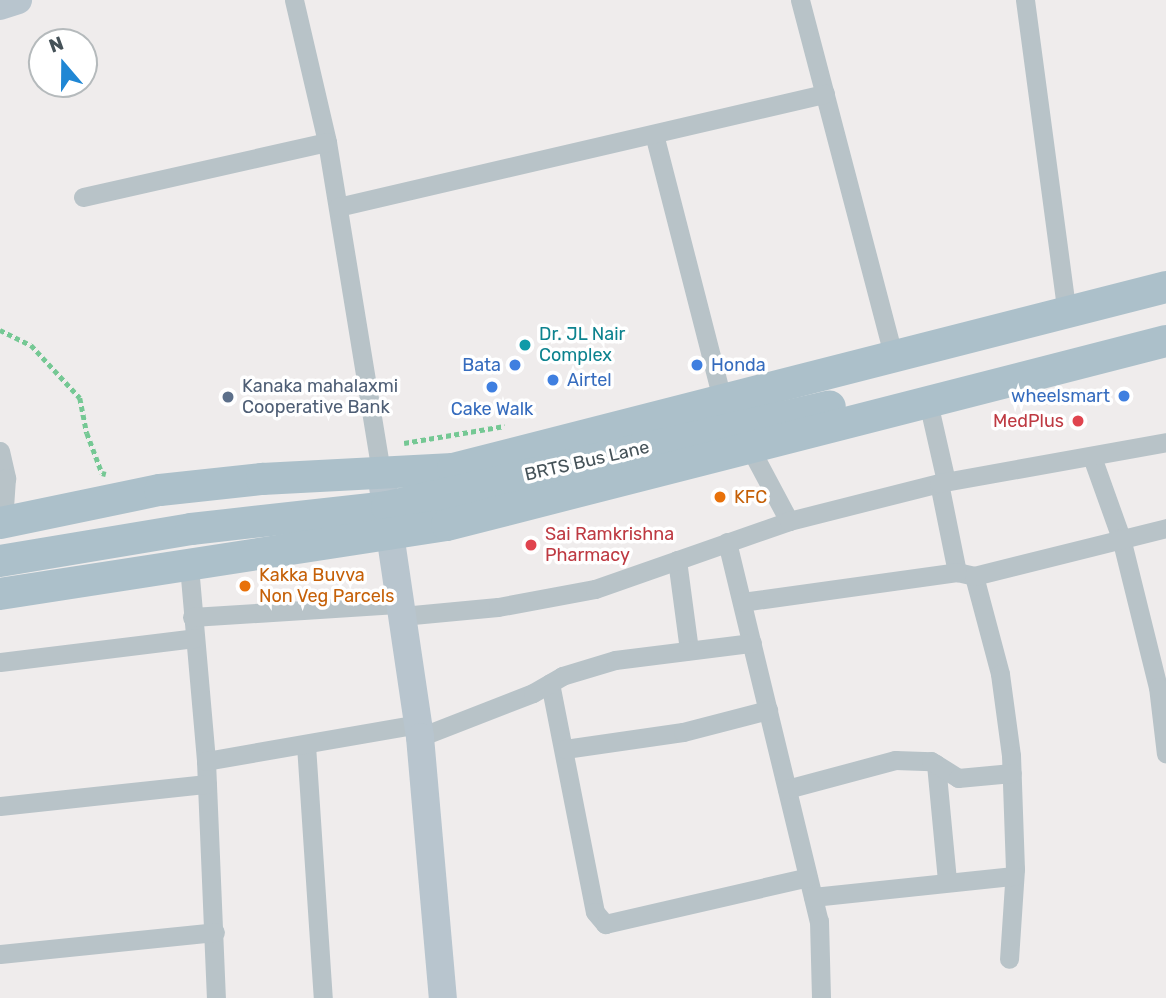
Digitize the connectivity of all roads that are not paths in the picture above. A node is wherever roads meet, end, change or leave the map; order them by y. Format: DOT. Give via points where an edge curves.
graph roads {
  1 [pos="18,0"];
  2 [pos="294,0"];
  3 [pos="800,0"];
  4 [pos="1025,0"];
  5 [pos="0,6"];
  6 [pos="825,94"];
  7 [pos="654,134"];
  8 [pos="327,142"];
  9 [pos="83,197"];
  10 [pos="338,207"];
  11 [pos="1166,287"];
  12 [pos="1066,313"];
  13 [pos="1166,319"];
  14 [pos="1166,341"];
  15 [pos="894,359"];
  16 [pos="723,402"];
  17 [pos="928,402"];
  18 [pos="1166,442"];
  19 [pos="750,448"];
  20 [pos="0,451"];
  21 [pos="1092,457"];
  22 [pos="379,460"];
  23 [pos="943,482"];
  24 [pos="389,520"];
  25 [pos="789,521"];
  26 [pos="2,522"];
  27 [pos="1166,528"];
  28 [pos="1121,538"];
  29 [pos="727,542"];
  30 [pos="677,559"];
  31 [pos="0,561"];
  32 [pos="189,566"];
  33 [pos="966,574"];
  34 [pos="0,594"];
  35 [pos="742,602"];
  36 [pos="401,610"];
  37 [pos="192,617"];
  38 [pos="195,638"];
  39 [pos="751,643"];
  40 [pos="689,650"];
  41 [pos="0,662"];
  42 [pos="550,683"];
  43 [pos="1162,687"];
  44 [pos="768,710"];
  45 [pos="419,730"];
  46 [pos="306,745"];
  47 [pos="565,749"];
  48 [pos="1166,754"];
  49 [pos="206,761"];
  50 [pos="936,764"];
  51 [pos="1012,773"];
  52 [pos="207,784"];
  53 [pos="787,789"];
  54 [pos="0,806"];
  55 [pos="1014,876"];
  56 [pos="808,877"];
  57 [pos="947,880"];
  58 [pos="813,897"];
  59 [pos="215,932"];
  60 [pos="0,954"];
  61 [pos="1009,959"];
  62 [pos="216,998"];
  63 [pos="323,998"];
  64 [pos="443,998"];
  65 [pos="821,998"];
  1 -- 5 [label="street"];
  2 -- 8 [label="street"];
  3 -- 6 [label="street"];
  4 -- 12 [label="street"];
  6 -- 7 [label="street"];
  6 -- 15 [label="street"];
  7 -- 10 [label="street"];
  7 -- 16 [label="street"];
  8 -- 9 [label="street"];
  8 -- 10 [label="street"];
  10 -- 22 [label="street"];
  11 -- 12 [label="main road"];
  12 -- 15 [label="main road"];
  13 -- 24 [label="main road, BRTS Bus Lane"];
  14 -- 17 [label="main road"];
  15 -- 16 [label="main road"];
  16 -- 22 [label="main road" via="453,469"];
  17 -- 19 [label="main road"];
  17 -- 23 [label="street"];
  18 -- 21 [label="street"];
  19 -- 24 [label="main road" via="447,525"];
  19 -- 25 [label="street"];
  20 -- 26 [label="street" via="6,478"];
  21 -- 23 [label="street"];
  21 -- 28 [label="street"];
  22 -- 24 [label="street"];
  22 -- 26 [label="main road" via="160,490"];
  23 -- 25 [label="street"];
  23 -- 33 [label="street"];
  24 -- 31 [label="main road, BRTS Bus Lane" via="191,529"];
  24 -- 32 [label="main road"];
  24 -- 36 [label="street"];
  25 -- 29 [label="street"];
  27 -- 28 [label="street"];
  28 -- 33 [label="street"];
  28 -- 43 [label="street"];
  29 -- 30 [label="street"];
  29 -- 35 [label="street"];
  30 -- 36 [label="street" via="595,589 498,607"];
  30 -- 40 [label="street"];
  32 -- 34 [label="main road"];
  32 -- 37 [label="street"];
  33 -- 35 [label="street"];
  33 -- 51 [label="street" via="1000,674"];
  35 -- 39 [label="street"];
  36 -- 37 [label="street"];
  36 -- 45 [label="street"];
  37 -- 38 [label="street"];
  38 -- 41 [label="street"];
  38 -- 49 [label="street"];
  39 -- 40 [label="street"];
  39 -- 44 [label="street"];
  40 -- 42 [label="street" via="615,660"];
  42 -- 45 [label="street"];
  42 -- 47 [label="street"];
  43 -- 48 [label="street"];
  44 -- 47 [label="street" via="683,732"];
  44 -- 53 [label="street"];
  45 -- 46 [label="street"];
  45 -- 64 [label="street"];
  46 -- 49 [label="street"];
  46 -- 63 [label="street"];
  47 -- 56 [label="street" via="595,912 605,924"];
  49 -- 52 [label="street"];
  50 -- 51 [label="street" via="958,778"];
  50 -- 53 [label="street" via="918,758 875,762"];
  50 -- 57 [label="street"];
  51 -- 55 [label="street"];
  52 -- 54 [label="street"];
  52 -- 59 [label="street"];
  53 -- 56 [label="street"];
  55 -- 57 [label="street"];
  55 -- 61 [label="street"];
  56 -- 58 [label="street"];
  57 -- 58 [label="street"];
  58 -- 65 [label="street" via="819,921"];
  59 -- 60 [label="street"];
  59 -- 62 [label="street"];
}
